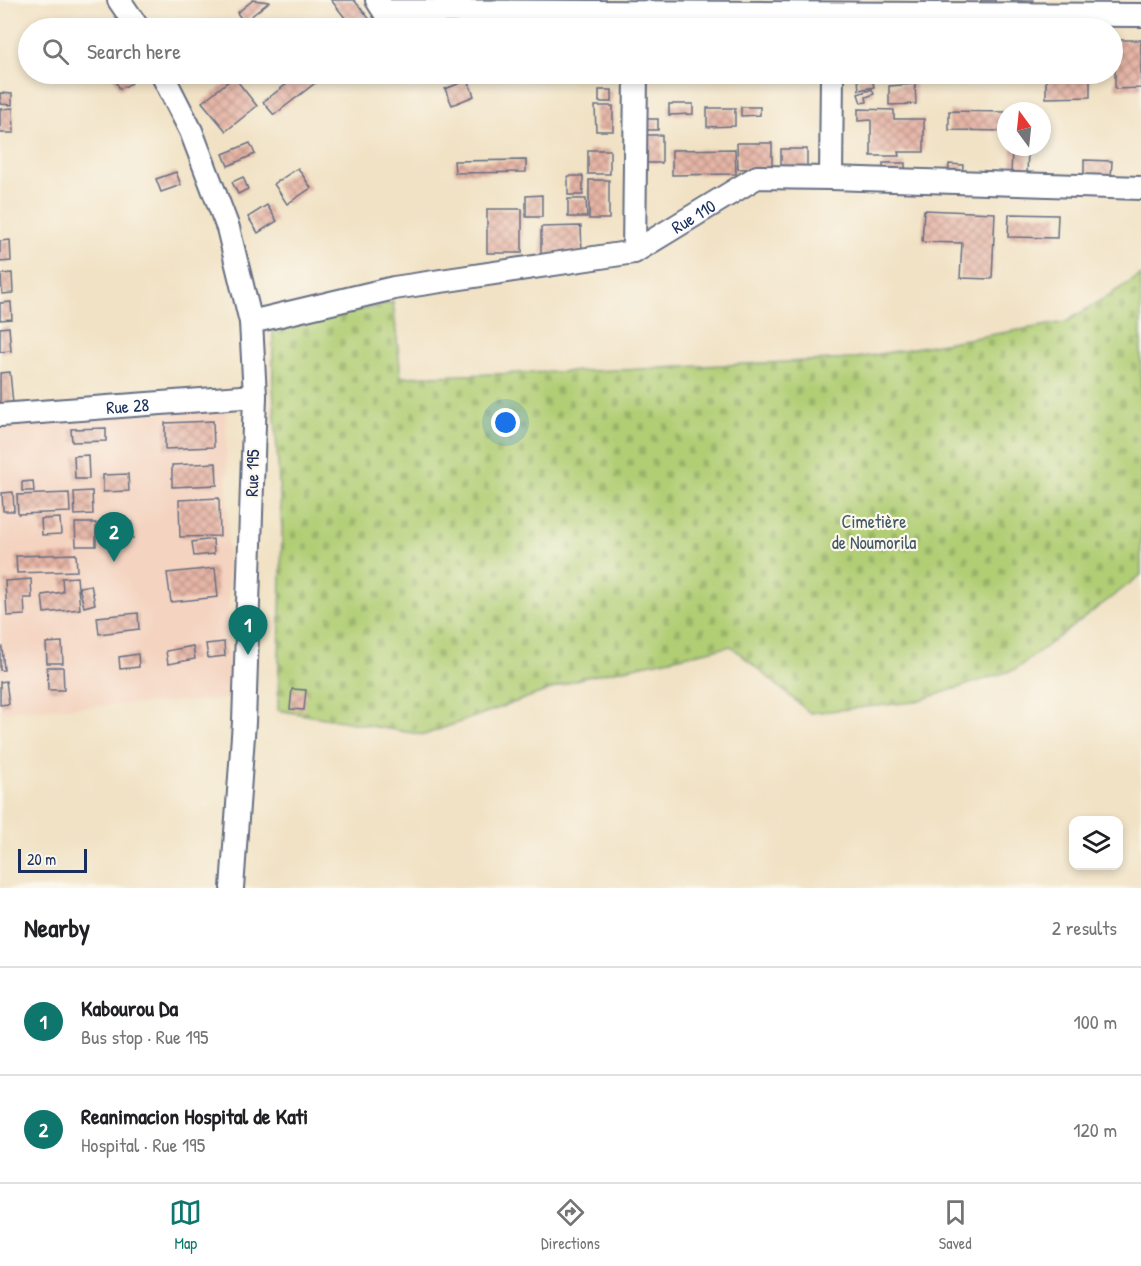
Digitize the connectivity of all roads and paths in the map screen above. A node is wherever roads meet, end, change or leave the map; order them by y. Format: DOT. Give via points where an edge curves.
graph roads {
  1 [pos="119,0"];
  2 [pos="377,0"];
  3 [pos="553,6"];
  4 [pos="662,6"];
  5 [pos="833,14"];
  6 [pos="1141,15"];
  7 [pos="131,18"];
  8 [pos="624,18"];
  9 [pos="640,18"];
  10 [pos="167,84"];
  11 [pos="636,84"];
  12 [pos="832,84"];
  13 [pos="831,178"];
  14 [pos="1141,188"];
  15 [pos="634,252"];
  16 [pos="251,322"];
  17 [pos="255,396"];
  18 [pos="0,415"];
  19 [pos="232,879"];
  1 -- 7 [label="street"];
  2 -- 3 [label="street" via="384,11"];
  3 -- 8 [label="street"];
  4 -- 5 [label="street"];
  4 -- 9 [label="street"];
  5 -- 6 [label="street"];
  10 -- 16 [label="street, Rue 195" via="191,131 228,228"];
  11 -- 15 [label="street"];
  12 -- 13 [label="street"];
  13 -- 14 [label="street, Rue 110"];
  13 -- 15 [label="street, Rue 110" via="757,177"];
  15 -- 16 [label="street, Rue 110" via="394,288"];
  16 -- 17 [label="street, Rue 195"];
  17 -- 18 [label="street, Rue 28"];
  17 -- 19 [label="street, Rue 195" via="244,722"];
}
